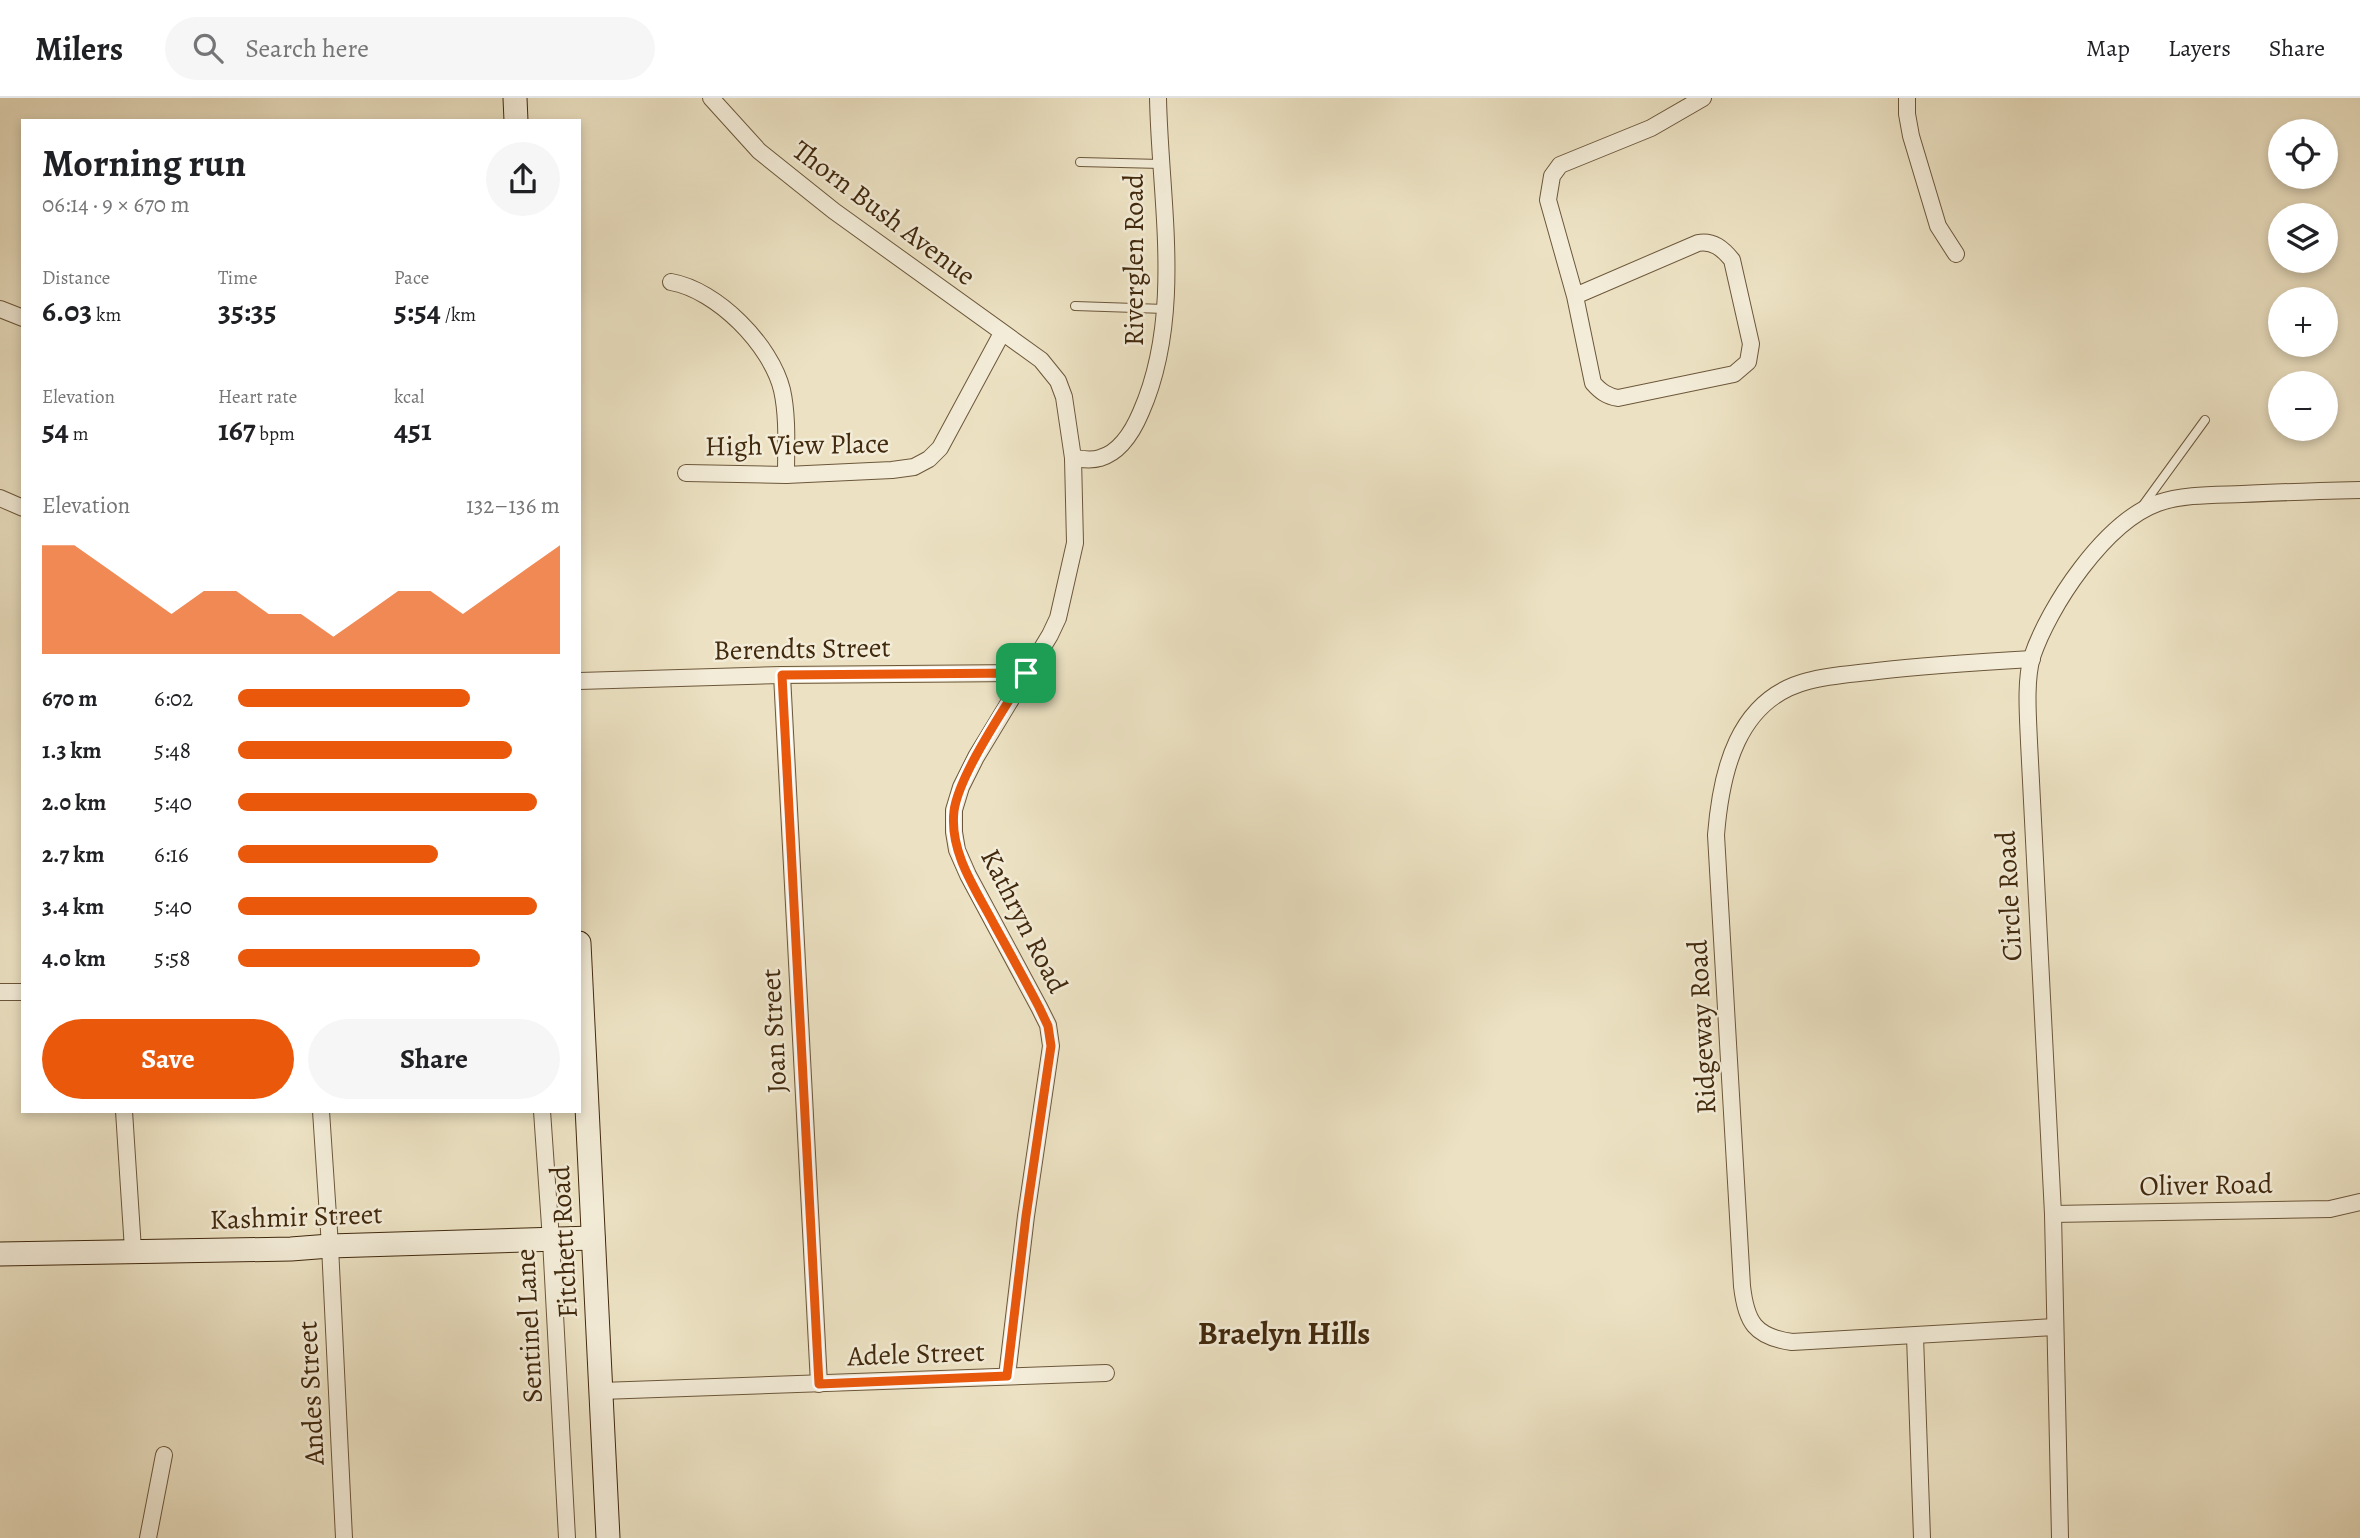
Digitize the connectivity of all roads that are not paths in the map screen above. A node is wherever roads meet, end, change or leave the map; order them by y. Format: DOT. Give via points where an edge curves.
graph roads {
  1 [pos="515,98"];
  2 [pos="711,98"];
  3 [pos="1158,98"];
  4 [pos="1703,98"];
  5 [pos="1907,98"];
  6 [pos="516,119"];
  7 [pos="1080,162"];
  8 [pos="1161,164"];
  9 [pos="1956,254"];
  10 [pos="671,282"];
  11 [pos="1575,296"];
  12 [pos="1075,306"];
  13 [pos="0,309"];
  14 [pos="1165,309"];
  15 [pos="21,317"];
  16 [pos="1002,333"];
  17 [pos="2205,420"];
  18 [pos="1073,458"];
  19 [pos="686,473"];
  20 [pos="786,475"];
  21 [pos="2360,490"];
  22 [pos="0,498"];
  23 [pos="21,507"];
  24 [pos="2138,513"];
  25 [pos="2032,659"];
  26 [pos="1026,673"];
  27 [pos="782,675"];
  28 [pos="581,681"];
  29 [pos="581,985"];
  30 [pos="0,992"];
  31 [pos="21,992"];
  32 [pos="124,1113"];
  33 [pos="321,1113"];
  34 [pos="542,1113"];
  35 [pos="2360,1202"];
  36 [pos="2053,1214"];
  37 [pos="593,1238"];
  38 [pos="551,1240"];
  39 [pos="330,1246"];
  40 [pos="133,1250"];
  41 [pos="0,1254"];
  42 [pos="2055,1327"];
  43 [pos="1915,1336"];
  44 [pos="1106,1373"];
  45 [pos="1007,1376"];
  46 [pos="819,1384"];
  47 [pos="601,1391"];
  48 [pos="164,1455"];
  49 [pos="148,1538"];
  50 [pos="344,1538"];
  51 [pos="567,1538"];
  52 [pos="608,1538"];
  53 [pos="1922,1538"];
  54 [pos="2060,1538"];
  1 -- 6 [label="street"];
  2 -- 16 [label="street, Thorn Bush Avenue" via="759,151"];
  3 -- 8 [label="street, Riverglen Road"];
  4 -- 11 [label="street" via="1651,128 1568,160 1552,176 1548,200"];
  5 -- 9 [label="street" via="1911,136 1938,226"];
  7 -- 8 [label="lane"];
  8 -- 14 [label="street, Riverglen Road"];
  10 -- 20 [label="street" via="719,302 770,363 785,407"];
  11 -- 11 [label="street" via="1698,243 1712,243 1732,260 1751,345 1748,362 1734,374 1609,397 1593,383"];
  12 -- 14 [label="lane"];
  13 -- 15 [label="street"];
  14 -- 18 [label="street, Riverglen Road" via="1160,356 1135,427 1110,454"];
  16 -- 18 [label="street, Thorn Bush Avenue" via="1041,360 1058,381"];
  16 -- 20 [label="street, High View Place" via="953,428 929,459 892,470"];
  17 -- 24 [label="lane"];
  18 -- 26 [label="street, Kathryn Road" via="1075,543 1070,571 1058,618"];
  19 -- 20 [label="street, High View Place"];
  21 -- 24 [label="street, Circle Road" via="2194,496 2158,503"];
  22 -- 23 [label="street"];
  24 -- 25 [label="street, Circle Road" via="2084,565 2055,608"];
  25 -- 36 [label="street, Circle Road" via="2029,742"];
  25 -- 43 [label="street, Ridgeway Road" via="1834,676 1787,688 1757,712 1738,737 1719,794 1716,835 1744,1306 1755,1327 1775,1340"];
  26 -- 27 [label="street, Berendts Street"];
  26 -- 45 [label="street, Kathryn Road" via="976,757 954,810 962,862 1039,1007 1051,1046"];
  27 -- 28 [label="street, Berendts Street"];
  27 -- 46 [label="street, Joan Street"];
  29 -- 37 [label="street, Fitchett Road"];
  30 -- 31 [label="street"];
  32 -- 40 [label="street"];
  33 -- 39 [label="street, Andes Street"];
  34 -- 38 [label="street, Sentinel Lane"];
  35 -- 36 [label="street, Oliver Road" via="2330,1209"];
  36 -- 42 [label="street, Circle Road"];
  37 -- 38 [label="street, Kashmir Street"];
  37 -- 47 [label="street, Fitchett Road"];
  38 -- 39 [label="street, Kashmir Street"];
  38 -- 51 [label="street, Sentinel Lane"];
  39 -- 40 [label="street, Kashmir Street"];
  39 -- 50 [label="street, Andes Street"];
  40 -- 41 [label="street, Kashmir Street"];
  42 -- 43 [label="street, Ridgeway Road"];
  42 -- 54 [label="street, Circle Road"];
  43 -- 53 [label="street"];
  44 -- 45 [label="street, Adele Street"];
  45 -- 46 [label="street, Adele Street"];
  46 -- 47 [label="street, Adele Street"];
  47 -- 52 [label="street, Fitchett Road"];
  48 -- 49 [label="street"];
}
